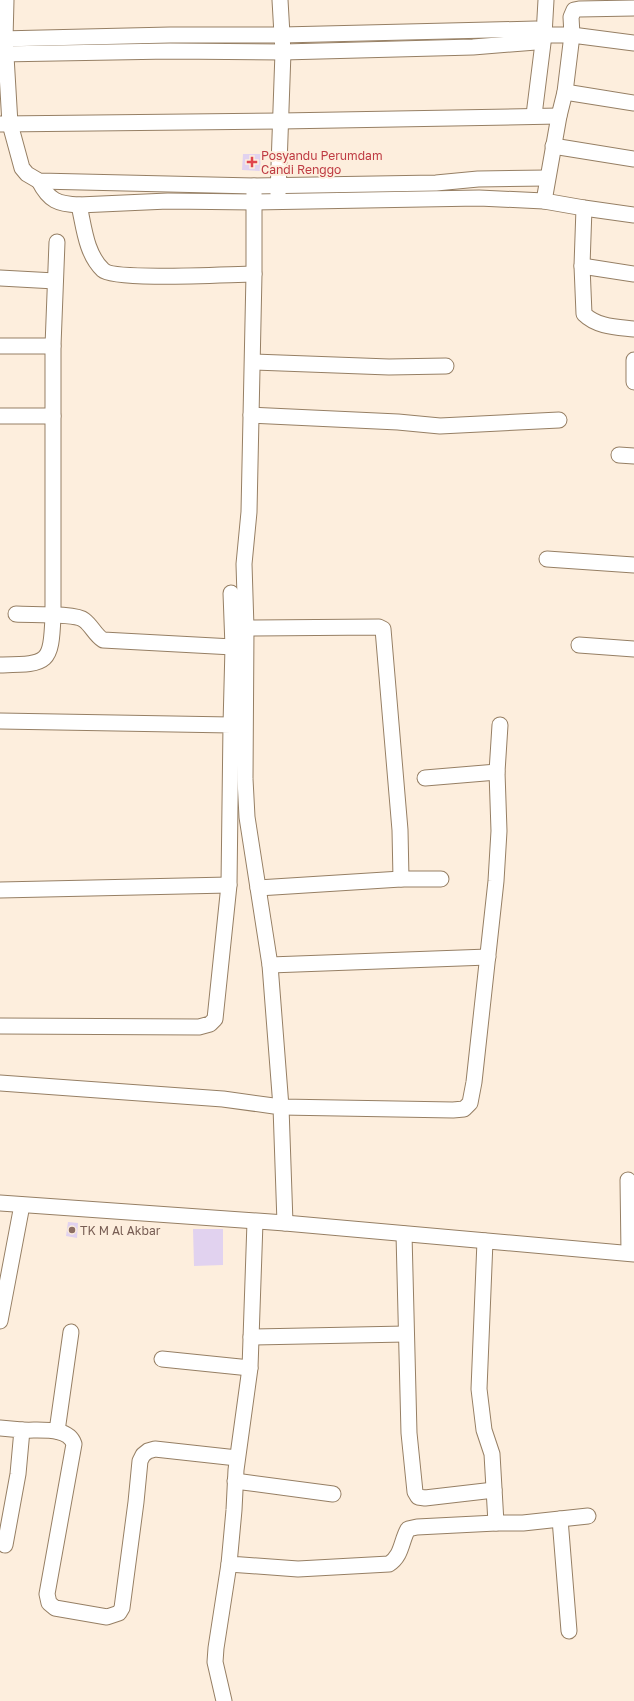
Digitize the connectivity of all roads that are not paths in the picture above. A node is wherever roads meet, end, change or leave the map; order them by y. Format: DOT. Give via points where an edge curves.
graph roads {
  1 [pos="6,0"];
  2 [pos="280,0"];
  3 [pos="546,0"];
  4 [pos="634,8"];
  5 [pos="170,35"];
  6 [pos="282,35"];
  7 [pos="544,35"];
  8 [pos="572,35"];
  9 [pos="102,37"];
  10 [pos="634,43"];
  11 [pos="3,47"];
  12 [pos="170,51"];
  13 [pos="102,52"];
  14 [pos="283,52"];
  15 [pos="565,92"];
  16 [pos="634,103"];
  17 [pos="534,115"];
  18 [pos="559,116"];
  19 [pos="281,121"];
  20 [pos="5,124"];
  21 [pos="553,146"];
  22 [pos="634,159"];
  23 [pos="515,178"];
  24 [pos="547,178"];
  25 [pos="478,179"];
  26 [pos="39,181"];
  27 [pos="436,183"];
  28 [pos="336,184"];
  29 [pos="365,184"];
  30 [pos="278,185"];
  31 [pos="254,186"];
  32 [pos="479,198"];
  33 [pos="436,199"];
  34 [pos="336,200"];
  35 [pos="366,200"];
  36 [pos="514,200"];
  37 [pos="278,201"];
  38 [pos="544,201"];
  39 [pos="254,202"];
  40 [pos="79,205"];
  41 [pos="584,208"];
  42 [pos="634,215"];
  43 [pos="57,242"];
  44 [pos="582,266"];
  45 [pos="254,274"];
  46 [pos="634,274"];
  47 [pos="0,278"];
  48 [pos="55,281"];
  49 [pos="634,329"];
  50 [pos="0,346"];
  51 [pos="53,346"];
  52 [pos="634,360"];
  53 [pos="253,362"];
  54 [pos="446,366"];
  55 [pos="634,382"];
  56 [pos="251,415"];
  57 [pos="0,416"];
  58 [pos="53,416"];
  59 [pos="559,420"];
  60 [pos="547,559"];
  61 [pos="634,565"];
  62 [pos="231,593"];
  63 [pos="16,614"];
  64 [pos="53,616"];
  65 [pos="246,628"];
  66 [pos="579,645"];
  67 [pos="233,647"];
  68 [pos="634,649"];
  69 [pos="0,665"];
  70 [pos="0,721"];
  71 [pos="232,725"];
  72 [pos="500,725"];
  73 [pos="497,772"];
  74 [pos="425,778"];
  75 [pos="401,879"];
  76 [pos="442,879"];
  77 [pos="230,885"];
  78 [pos="258,888"];
  79 [pos="0,890"];
  80 [pos="488,957"];
  81 [pos="270,965"];
  82 [pos="0,1026"];
  83 [pos="0,1084"];
  84 [pos="281,1107"];
  85 [pos="628,1180"];
  86 [pos="0,1203"];
  87 [pos="22,1205"];
  88 [pos="255,1222"];
  89 [pos="285,1223"];
  90 [pos="404,1234"];
  91 [pos="485,1241"];
  92 [pos="632,1253"];
  93 [pos="0,1321"];
  94 [pos="71,1332"];
  95 [pos="406,1334"];
  96 [pos="251,1337"];
  97 [pos="162,1359"];
  98 [pos="250,1368"];
  99 [pos="0,1428"];
  100 [pos="22,1430"];
  101 [pos="57,1431"];
  102 [pos="237,1458"];
  103 [pos="235,1481"];
  104 [pos="494,1490"];
  105 [pos="333,1494"];
  106 [pos="588,1516"];
  107 [pos="560,1519"];
  108 [pos="496,1523"];
  109 [pos="6,1545"];
  110 [pos="229,1564"];
  111 [pos="569,1631"];
  112 [pos="224,1701"];
  1 -- 11 [label="street"];
  2 -- 6 [label="street"];
  3 -- 7 [label="street"];
  4 -- 8 [label="street" via="574,10 571,17"];
  5 -- 6 [label="street"];
  5 -- 9 [label="street"];
  5 -- 12 [label="street"];
  6 -- 7 [label="street" via="536,29"];
  6 -- 14 [label="street"];
  7 -- 8 [label="street"];
  7 -- 14 [label="street" via="536,42 473,47"];
  7 -- 17 [label="street"];
  8 -- 10 [label="street"];
  8 -- 15 [label="street"];
  9 -- 11 [label="street"];
  9 -- 13 [label="street"];
  11 -- 13 [label="street"];
  11 -- 20 [label="street"];
  12 -- 13 [label="street"];
  12 -- 14 [label="street"];
  14 -- 19 [label="street"];
  15 -- 16 [label="street"];
  15 -- 18 [label="street"];
  17 -- 18 [label="street"];
  17 -- 19 [label="street"];
  18 -- 21 [label="street"];
  19 -- 20 [label="street"];
  19 -- 30 [label="street"];
  20 -- 26 [label="street" via="22,168"];
  21 -- 22 [label="street"];
  21 -- 24 [label="street"];
  23 -- 24 [label="street"];
  23 -- 25 [label="street"];
  23 -- 36 [label="street"];
  24 -- 38 [label="street"];
  25 -- 27 [label="street"];
  25 -- 32 [label="street"];
  26 -- 31 [label="street"];
  26 -- 40 [label="street" via="53,200"];
  27 -- 29 [label="street"];
  27 -- 33 [label="street"];
  28 -- 29 [label="street"];
  28 -- 30 [label="street"];
  28 -- 34 [label="street"];
  29 -- 35 [label="street"];
  30 -- 31 [label="street"];
  30 -- 37 [label="street"];
  31 -- 39 [label="street"];
  32 -- 33 [label="street"];
  32 -- 36 [label="street"];
  33 -- 35 [label="street"];
  34 -- 35 [label="street"];
  34 -- 37 [label="street"];
  36 -- 38 [label="street"];
  37 -- 39 [label="street"];
  38 -- 41 [label="street"];
  39 -- 40 [label="street" via="168,201"];
  39 -- 45 [label="street"];
  40 -- 45 [label="street" via="86,239 93,256 108,273 129,276"];
  41 -- 42 [label="street"];
  41 -- 44 [label="street"];
  43 -- 48 [label="street"];
  44 -- 46 [label="street"];
  44 -- 49 [label="street" via="584,314 598,324"];
  45 -- 53 [label="street"];
  47 -- 48 [label="street"];
  48 -- 51 [label="street"];
  50 -- 51 [label="street"];
  51 -- 58 [label="street"];
  52 -- 55 [label="street"];
  53 -- 54 [label="street" via="389,367"];
  53 -- 56 [label="street"];
  56 -- 59 [label="street" via="440,426"];
  56 -- 65 [label="street" via="249,512 244,564"];
  57 -- 58 [label="street"];
  58 -- 64 [label="street"];
  60 -- 61 [label="street"];
  62 -- 67 [label="street"];
  63 -- 64 [label="street"];
  64 -- 67 [label="street" via="79,616 103,640"];
  64 -- 69 [label="street" via="52,646 48,655 33,664"];
  65 -- 75 [label="street" via="383,629 400,830"];
  65 -- 78 [label="street" via="245,779 247,817"];
  66 -- 68 [label="street"];
  67 -- 71 [label="street"];
  70 -- 71 [label="street"];
  71 -- 77 [label="street"];
  72 -- 73 [label="street"];
  73 -- 74 [label="street"];
  73 -- 80 [label="street" via="499,831"];
  75 -- 76 [label="street"];
  75 -- 78 [label="street"];
  77 -- 79 [label="street"];
  77 -- 82 [label="street" via="216,1015 210,1024 200,1027"];
  78 -- 81 [label="street"];
  80 -- 81 [label="street"];
  80 -- 84 [label="street" via="473,1092 470,1103 464,1109"];
  81 -- 84 [label="street"];
  83 -- 84 [label="street" via="223,1099"];
  84 -- 89 [label="street"];
  85 -- 92 [label="street"];
  86 -- 87 [label="street"];
  87 -- 88 [label="street"];
  87 -- 93 [label="street"];
  88 -- 89 [label="street"];
  88 -- 96 [label="street"];
  89 -- 90 [label="street"];
  90 -- 91 [label="street"];
  90 -- 95 [label="street"];
  91 -- 92 [label="street"];
  91 -- 104 [label="street" via="479,1388 484,1430 492,1454"];
  94 -- 101 [label="street"];
  95 -- 96 [label="street"];
  95 -- 104 [label="street" via="409,1433 415,1492 418,1497 425,1498"];
  96 -- 98 [label="street"];
  97 -- 98 [label="street"];
  98 -- 102 [label="street"];
  99 -- 100 [label="street"];
  100 -- 101 [label="street"];
  100 -- 109 [label="street" via="18,1474"];
  101 -- 102 [label="street" via="72,1437 74,1444 47,1594 48,1601 55,1608 107,1617 119,1613 122,1608 140,1462 143,1455 155,1450"];
  102 -- 103 [label="street"];
  103 -- 105 [label="street"];
  103 -- 110 [label="street"];
  104 -- 108 [label="street"];
  106 -- 107 [label="street"];
  107 -- 108 [label="street"];
  107 -- 111 [label="street"];
  108 -- 110 [label="street" via="408,1529 399,1554 389,1564 298,1569"];
  110 -- 112 [label="street" via="215,1662"];
}
